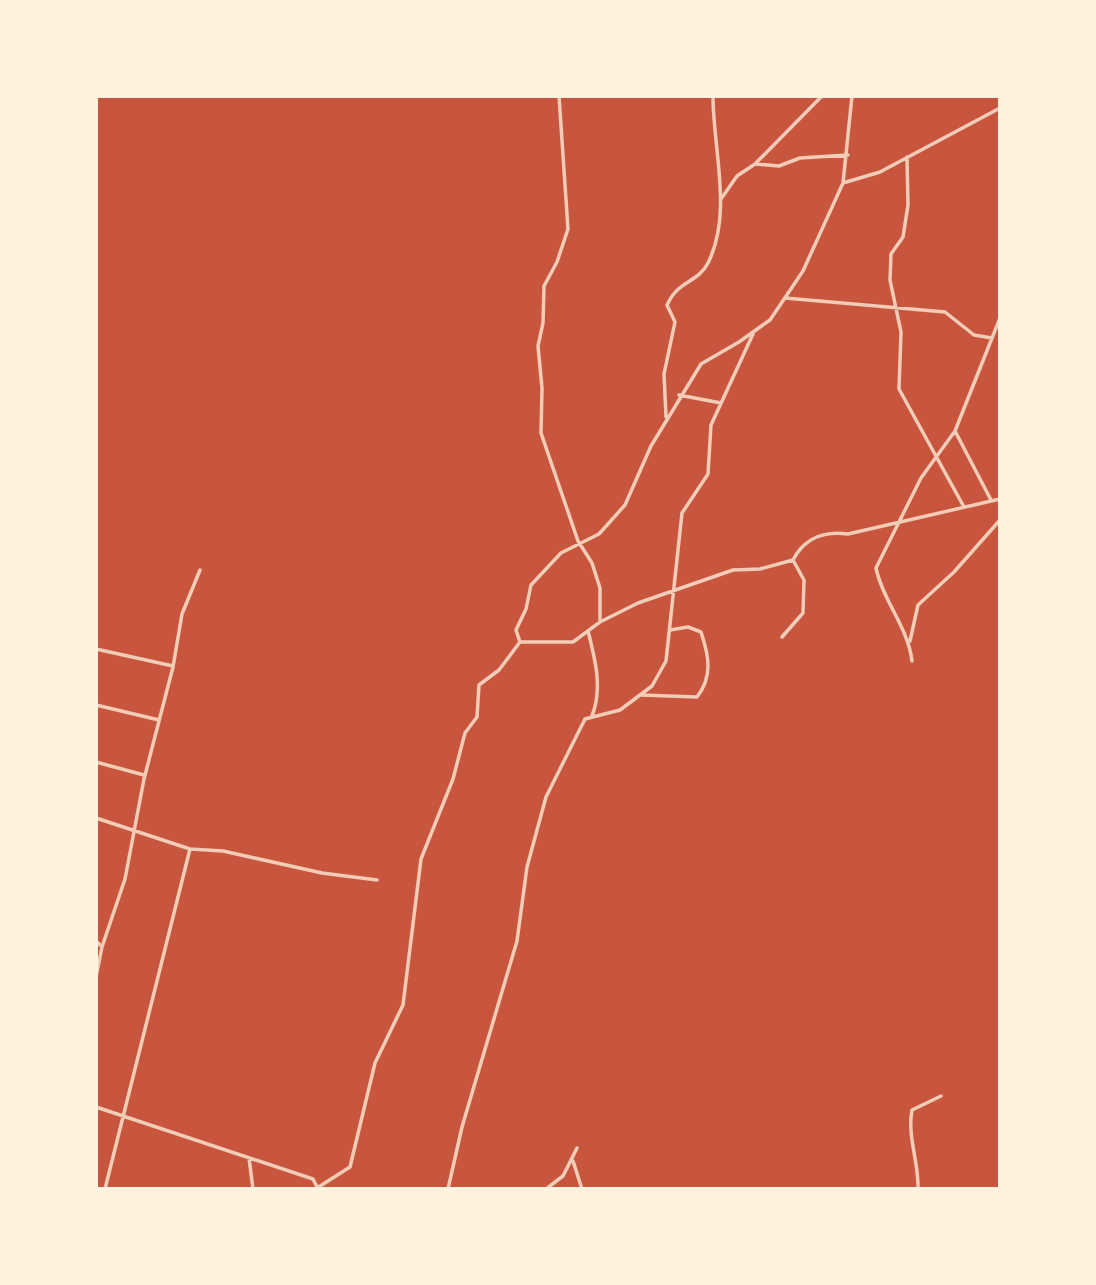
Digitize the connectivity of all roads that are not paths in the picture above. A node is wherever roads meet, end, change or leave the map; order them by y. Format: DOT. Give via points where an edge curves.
graph roads {
  1 [pos="559,96"];
  2 [pos="713,96"];
  3 [pos="822,96"];
  4 [pos="852,96"];
  5 [pos="1000,108"];
  6 [pos="848,155"];
  7 [pos="906,157"];
  8 [pos="754,164"];
  9 [pos="844,183"];
  10 [pos="720,201"];
  11 [pos="785,298"];
  12 [pos="895,306"];
  13 [pos="1000,318"];
  14 [pos="753,332"];
  15 [pos="992,338"];
  16 [pos="679,395"];
  17 [pos="721,403"];
  18 [pos="666,419"];
  19 [pos="955,431"];
  20 [pos="937,456"];
  21 [pos="1000,499"];
  22 [pos="992,500"];
  23 [pos="964,507"];
  24 [pos="1000,520"];
  25 [pos="901,522"];
  26 [pos="580,545"];
  27 [pos="793,560"];
  28 [pos="200,570"];
  29 [pos="672,593"];
  30 [pos="600,622"];
  31 [pos="670,630"];
  32 [pos="588,631"];
  33 [pos="782,637"];
  34 [pos="520,642"];
  35 [pos="910,643"];
  36 [pos="96,649"];
  37 [pos="912,661"];
  38 [pos="173,666"];
  39 [pos="638,695"];
  40 [pos="96,705"];
  41 [pos="592,716"];
  42 [pos="159,720"];
  43 [pos="96,762"];
  44 [pos="144,775"];
  45 [pos="96,818"];
  46 [pos="134,830"];
  47 [pos="190,849"];
  48 [pos="377,880"];
  49 [pos="96,941"];
  50 [pos="102,947"];
  51 [pos="96,977"];
  52 [pos="941,1096"];
  53 [pos="96,1107"];
  54 [pos="122,1114"];
  55 [pos="577,1148"];
  56 [pos="249,1158"];
  57 [pos="573,1158"];
  58 [pos="105,1189"];
  59 [pos="253,1189"];
  60 [pos="317,1189"];
  61 [pos="448,1189"];
  62 [pos="546,1189"];
  63 [pos="582,1189"];
  64 [pos="918,1189"];
  1 -- 26 [label="street" via="568,229 544,286 538,345 541,433"];
  2 -- 10 [label="street"];
  3 -- 8 [label="street"];
  4 -- 6 [label="street"];
  5 -- 7 [label="street"];
  6 -- 8 [label="street" via="800,158 779,166"];
  6 -- 9 [label="street"];
  7 -- 9 [label="street" via="880,172"];
  7 -- 12 [label="street" via="908,205 903,237 891,254"];
  8 -- 10 [label="street" via="737,176"];
  9 -- 11 [label="street" via="803,271"];
  10 -- 18 [label="street" via="722,214 707,264 696,277 675,288 667,305 674,322 664,374"];
  11 -- 12 [label="street"];
  11 -- 14 [label="street" via="770,320"];
  12 -- 15 [label="street" via="945,312 974,335"];
  12 -- 20 [label="street" via="901,332 899,389"];
  13 -- 15 [label="street"];
  14 -- 16 [label="street" via="701,363"];
  14 -- 17 [label="street"];
  15 -- 19 [label="street"];
  16 -- 17 [label="street"];
  16 -- 18 [label="street"];
  17 -- 29 [label="street" via="711,425 708,474 682,513"];
  18 -- 26 [label="street" via="625,505 598,534"];
  19 -- 20 [label="street"];
  19 -- 22 [label="street"];
  20 -- 23 [label="street"];
  20 -- 25 [label="street" via="921,478"];
  21 -- 22 [label="street"];
  22 -- 23 [label="street"];
  23 -- 25 [label="street"];
  24 -- 35 [label="street" via="918,606"];
  25 -- 27 [label="street" via="848,534 827,531 800,546"];
  25 -- 35 [label="street" via="876,568"];
  26 -- 30 [label="street" via="600,588"];
  26 -- 34 [label="street" via="561,553 531,585 516,630"];
  27 -- 29 [label="street" via="733,570"];
  27 -- 33 [label="street" via="804,580 803,613"];
  28 -- 38 [label="street" via="182,614"];
  29 -- 30 [label="street"];
  29 -- 31 [label="street"];
  30 -- 32 [label="street"];
  31 -- 39 [label="street" via="666,661 652,685"];
  31 -- 39 [label="street" via="688,627 701,632 710,659 704,688 697,697"];
  32 -- 34 [label="street" via="573,642"];
  32 -- 41 [label="street" via="597,670 598,702"];
  34 -- 60 [label="street" via="499,670 479,685 477,717 465,733 453,779 421,859 403,1005 375,1062 350,1167"];
  35 -- 37 [label="street"];
  36 -- 38 [label="street"];
  38 -- 42 [label="street"];
  39 -- 41 [label="street" via="620,710"];
  40 -- 42 [label="street"];
  41 -- 61 [label="street" via="585,719 546,797 527,867 517,941 461,1127"];
  42 -- 44 [label="street"];
  43 -- 44 [label="street"];
  44 -- 46 [label="street"];
  45 -- 46 [label="street"];
  46 -- 47 [label="street"];
  46 -- 50 [label="street" via="125,878"];
  47 -- 48 [label="street"];
  47 -- 54 [label="street"];
  49 -- 50 [label="street"];
  50 -- 51 [label="street"];
  52 -- 64 [label="street" via="912,1110"];
  53 -- 54 [label="street"];
  54 -- 56 [label="street"];
  54 -- 58 [label="street"];
  55 -- 57 [label="street"];
  56 -- 59 [label="street"];
  56 -- 60 [label="street" via="313,1179"];
  57 -- 62 [label="street" via="563,1175"];
  57 -- 63 [label="street"];
}
